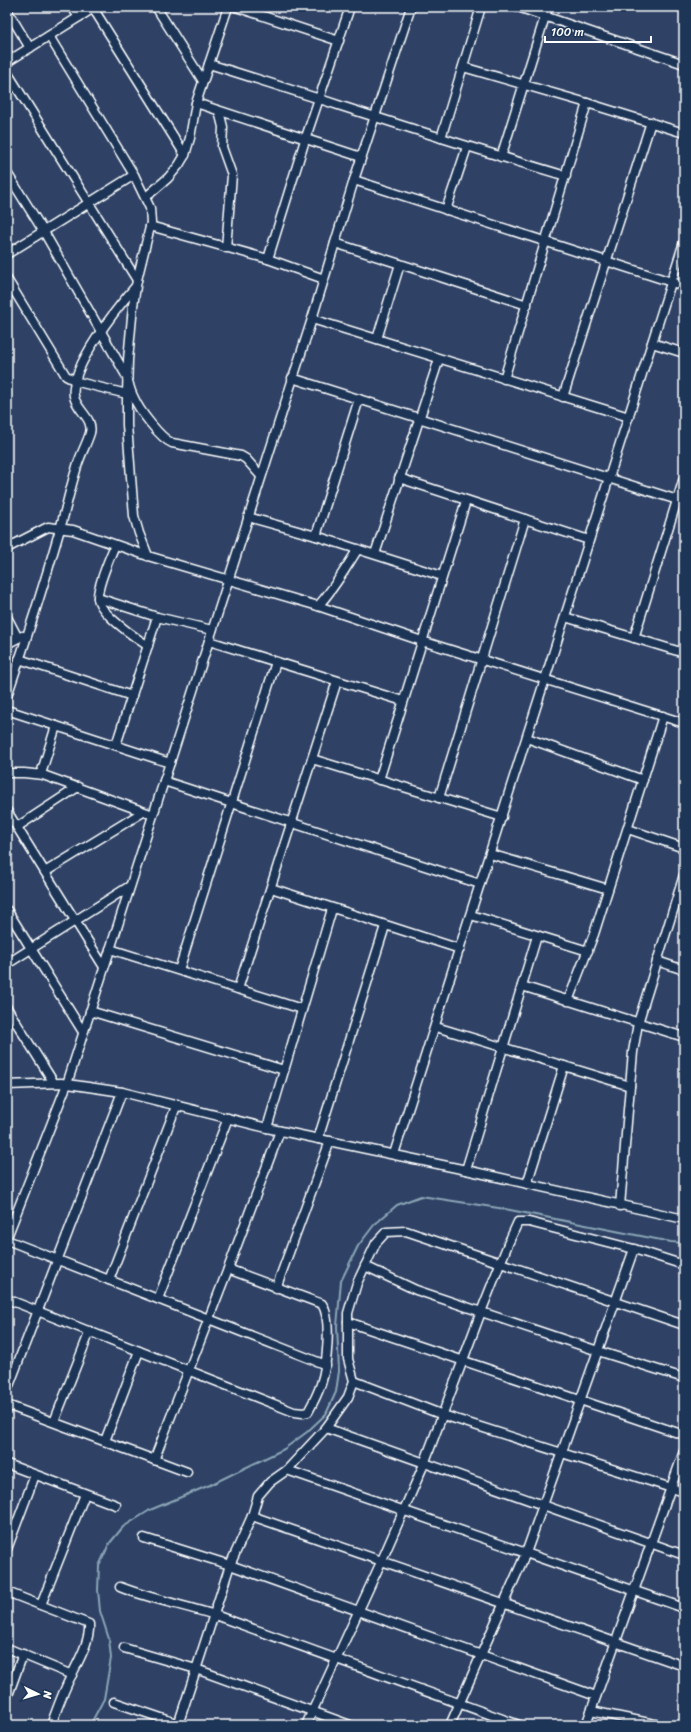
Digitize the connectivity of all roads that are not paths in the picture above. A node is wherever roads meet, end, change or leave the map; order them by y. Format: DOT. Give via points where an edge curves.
graph roads {
  1 [pos="72,7"];
  2 [pos="156,7"];
  3 [pos="228,7"];
  4 [pos="236,7"];
  5 [pos="350,7"];
  6 [pos="411,7"];
  7 [pos="481,7"];
  8 [pos="518,7"];
  9 [pos="548,7"];
  10 [pos="94,8"];
  11 [pos="7,10"];
  12 [pos="545,16"];
  13 [pos="79,17"];
  14 [pos="49,36"];
  15 [pos="339,41"];
  16 [pos="30,48"];
  17 [pos="7,62"];
  18 [pos="209,64"];
  19 [pos="684,64"];
  20 [pos="463,67"];
  21 [pos="7,72"];
  22 [pos="203,81"];
  23 [pos="523,84"];
  24 [pos="319,99"];
  25 [pos="196,103"];
  26 [pos="587,103"];
  27 [pos="219,110"];
  28 [pos="375,116"];
  29 [pos="651,122"];
  30 [pos="684,133"];
  31 [pos="441,138"];
  32 [pos="305,140"];
  33 [pos="467,147"];
  34 [pos="185,155"];
  35 [pos="361,157"];
  36 [pos="501,157"];
  37 [pos="7,173"];
  38 [pos="134,175"];
  39 [pos="566,176"];
  40 [pos="354,180"];
  41 [pos="146,197"];
  42 [pos="89,202"];
  43 [pos="446,210"];
  44 [pos="150,226"];
  45 [pos="44,232"];
  46 [pos="546,242"];
  47 [pos="684,242"];
  48 [pos="335,243"];
  49 [pos="226,248"];
  50 [pos="7,254"];
  51 [pos="268,260"];
  52 [pos="607,260"];
  53 [pos="400,264"];
  54 [pos="7,279"];
  55 [pos="324,279"];
  56 [pos="671,281"];
  57 [pos="136,283"];
  58 [pos="684,286"];
  59 [pos="527,305"];
  60 [pos="312,319"];
  61 [pos="101,332"];
  62 [pos="377,339"];
  63 [pos="652,343"];
  64 [pos="684,353"];
  65 [pos="439,359"];
  66 [pos="127,377"];
  67 [pos="292,378"];
  68 [pos="504,379"];
  69 [pos="75,381"];
  70 [pos="127,394"];
  71 [pos="563,397"];
  72 [pos="359,399"];
  73 [pos="419,417"];
  74 [pos="629,418"];
  75 [pos="261,476"];
  76 [pos="399,478"];
  77 [pos="609,478"];
  78 [pos="684,478"];
  79 [pos="466,501"];
  80 [pos="681,501"];
  81 [pos="248,517"];
  82 [pos="525,519"];
  83 [pos="60,528"];
  84 [pos="316,536"];
  85 [pos="589,540"];
  86 [pos="115,545"];
  87 [pos="7,548"];
  88 [pos="358,549"];
  89 [pos="375,554"];
  90 [pos="148,556"];
  91 [pos="442,576"];
  92 [pos="228,579"];
  93 [pos="98,598"];
  94 [pos="318,606"];
  95 [pos="157,616"];
  96 [pos="7,617"];
  97 [pos="565,617"];
  98 [pos="212,630"];
  99 [pos="28,634"];
  100 [pos="18,638"];
  101 [pos="634,638"];
  102 [pos="422,641"];
  103 [pos="209,642"];
  104 [pos="7,644"];
  105 [pos="148,646"];
  106 [pos="684,653"];
  107 [pos="20,659"];
  108 [pos="480,659"];
  109 [pos="276,662"];
  110 [pos="545,679"];
  111 [pos="337,681"];
  112 [pos="7,696"];
  113 [pos="132,696"];
  114 [pos="402,701"];
  115 [pos="7,710"];
  116 [pos="663,716"];
  117 [pos="684,723"];
  118 [pos="56,726"];
  119 [pos="527,738"];
  120 [pos="116,745"];
  121 [pos="312,759"];
  122 [pos="170,763"];
  123 [pos="7,773"];
  124 [pos="41,774"];
  125 [pos="379,780"];
  126 [pos="643,780"];
  127 [pos="164,781"];
  128 [pos="78,787"];
  129 [pos="439,798"];
  130 [pos="232,803"];
  131 [pos="7,811"];
  132 [pos="144,812"];
  133 [pos="153,815"];
  134 [pos="502,817"];
  135 [pos="292,823"];
  136 [pos="17,827"];
  137 [pos="628,829"];
  138 [pos="684,848"];
  139 [pos="490,854"];
  140 [pos="45,872"];
  141 [pos="684,875"];
  142 [pos="480,884"];
  143 [pos="130,886"];
  144 [pos="270,888"];
  145 [pos="608,889"];
  146 [pos="332,908"];
  147 [pos="7,910"];
  148 [pos="471,915"];
  149 [pos="76,921"];
  150 [pos="385,926"];
  151 [pos="537,936"];
  152 [pos="31,949"];
  153 [pos="110,949"];
  154 [pos="460,949"];
  155 [pos="588,951"];
  156 [pos="658,961"];
  157 [pos="7,964"];
  158 [pos="104,967"];
  159 [pos="179,970"];
  160 [pos="684,970"];
  161 [pos="522,986"];
  162 [pos="238,989"];
  163 [pos="568,1001"];
  164 [pos="7,1008"];
  165 [pos="302,1009"];
  166 [pos="90,1011"];
  167 [pos="638,1023"];
  168 [pos="436,1026"];
  169 [pos="83,1032"];
  170 [pos="684,1037"];
  171 [pos="503,1046"];
  172 [pos="564,1066"];
  173 [pos="284,1070"];
  174 [pos="54,1084"];
  175 [pos="67,1084"];
  176 [pos="7,1085"];
  177 [pos="630,1086"];
  178 [pos="122,1092"];
  179 [pos="177,1104"];
  180 [pos="228,1118"];
  181 [pos="267,1128"];
  182 [pos="280,1131"];
  183 [pos="318,1139"];
  184 [pos="330,1141"];
  185 [pos="394,1154"];
  186 [pos="466,1170"];
  187 [pos="527,1184"];
  188 [pos="620,1206"];
  189 [pos="684,1219"];
  190 [pos="7,1237"];
  191 [pos="7,1240"];
  192 [pos="634,1249"];
  193 [pos="58,1260"];
  194 [pos="500,1263"];
  195 [pos="684,1265"];
  196 [pos="365,1266"];
  197 [pos="228,1269"];
  198 [pos="109,1280"];
  199 [pos="276,1288"];
  200 [pos="7,1299"];
  201 [pos="158,1299"];
  202 [pos="615,1301"];
  203 [pos="38,1311"];
  204 [pos="480,1312"];
  205 [pos="208,1319"];
  206 [pos="348,1322"];
  207 [pos="684,1325"];
  208 [pos="90,1331"];
  209 [pos="139,1351"];
  210 [pos="598,1351"];
  211 [pos="463,1360"];
  212 [pos="326,1365"];
  213 [pos="189,1370"];
  214 [pos="684,1378"];
  215 [pos="354,1381"];
  216 [pos="7,1391"];
  217 [pos="580,1400"];
  218 [pos="7,1404"];
  219 [pos="443,1415"];
  220 [pos="54,1422"];
  221 [pos="326,1428"];
  222 [pos="684,1435"];
  223 [pos="105,1441"];
  224 [pos="684,1451"];
  225 [pos="561,1454"];
  226 [pos="154,1460"];
  227 [pos="7,1464"];
  228 [pos="424,1464"];
  229 [pos="287,1470"];
  230 [pos="187,1472"];
  231 [pos="35,1475"];
  232 [pos="670,1487"];
  233 [pos="684,1492"];
  234 [pos="85,1494"];
  235 [pos="116,1505"];
  236 [pos="544,1505"];
  237 [pos="403,1510"];
  238 [pos="252,1516"];
  239 [pos="144,1538"];
  240 [pos="650,1544"];
  241 [pos="7,1549"];
  242 [pos="526,1553"];
  243 [pos="684,1556"];
  244 [pos="382,1560"];
  245 [pos="230,1566"];
  246 [pos="120,1587"];
  247 [pos="634,1591"];
  248 [pos="7,1592"];
  249 [pos="504,1603"];
  250 [pos="41,1605"];
  251 [pos="684,1608"];
  252 [pos="358,1611"];
  253 [pos="215,1615"];
  254 [pos="615,1642"];
  255 [pos="7,1648"];
  256 [pos="124,1648"];
  257 [pos="23,1654"];
  258 [pos="481,1656"];
  259 [pos="336,1659"];
  260 [pos="684,1666"];
  261 [pos="196,1669"];
  262 [pos="72,1675"];
  263 [pos="596,1696"];
  264 [pos="7,1698"];
  265 [pos="114,1702"];
  266 [pos="459,1703"];
  267 [pos="591,1711"];
  268 [pos="312,1712"];
  269 [pos="51,1725"];
  270 [pos="180,1725"];
  271 [pos="306,1725"];
  272 [pos="350,1725"];
  273 [pos="450,1725"];
  274 [pos="519,1725"];
  275 [pos="586,1725"];
  276 [pos="658,1725"];
  1 -- 13 [label="street"];
  2 -- 22 [label="street"];
  3 -- 18 [label="street"];
  4 -- 15 [label="street"];
  5 -- 15 [label="street"];
  6 -- 28 [label="street"];
  7 -- 20 [label="street"];
  8 -- 12 [label="street"];
  9 -- 12 [label="street"];
  10 -- 13 [label="street"];
  10 -- 34 [label="street"];
  11 -- 16 [label="street"];
  12 -- 19 [label="street"];
  12 -- 23 [label="street"];
  13 -- 14 [label="street"];
  14 -- 16 [label="street"];
  14 -- 38 [label="street"];
  15 -- 24 [label="street"];
  16 -- 17 [label="street"];
  18 -- 22 [label="street"];
  18 -- 24 [label="street"];
  20 -- 23 [label="street"];
  20 -- 31 [label="street"];
  21 -- 42 [label="street"];
  22 -- 25 [label="street"];
  23 -- 26 [label="street"];
  23 -- 36 [label="street"];
  24 -- 28 [label="street"];
  24 -- 32 [label="street"];
  25 -- 27 [label="street"];
  25 -- 34 [label="street"];
  26 -- 29 [label="street"];
  26 -- 39 [label="street"];
  27 -- 32 [label="street"];
  27 -- 49 [label="street" via="223,127 222,147 232,175"];
  28 -- 31 [label="street"];
  28 -- 35 [label="street"];
  29 -- 30 [label="street"];
  29 -- 52 [label="street"];
  31 -- 33 [label="street"];
  32 -- 35 [label="street"];
  32 -- 51 [label="street"];
  33 -- 36 [label="street"];
  33 -- 43 [label="street"];
  34 -- 41 [label="street" via="168,178"];
  35 -- 40 [label="street"];
  36 -- 39 [label="street"];
  37 -- 45 [label="street"];
  38 -- 41 [label="street"];
  38 -- 42 [label="street"];
  39 -- 46 [label="street"];
  40 -- 43 [label="street"];
  40 -- 48 [label="street"];
  41 -- 44 [label="street" via="150,208"];
  42 -- 45 [label="street"];
  42 -- 57 [label="street"];
  43 -- 46 [label="street"];
  44 -- 49 [label="street"];
  44 -- 57 [label="street"];
  45 -- 50 [label="street"];
  45 -- 61 [label="street"];
  46 -- 52 [label="street"];
  46 -- 59 [label="street"];
  47 -- 56 [label="street"];
  48 -- 53 [label="street"];
  48 -- 55 [label="street"];
  49 -- 51 [label="street"];
  51 -- 55 [label="street"];
  52 -- 56 [label="street"];
  52 -- 71 [label="street"];
  53 -- 59 [label="street"];
  53 -- 62 [label="street"];
  54 -- 69 [label="street" via="63,372"];
  55 -- 60 [label="street"];
  56 -- 58 [label="street"];
  56 -- 63 [label="street"];
  57 -- 61 [label="street"];
  57 -- 66 [label="street"];
  59 -- 68 [label="street"];
  60 -- 62 [label="street"];
  60 -- 67 [label="street"];
  61 -- 66 [label="street"];
  61 -- 69 [label="street"];
  62 -- 65 [label="street"];
  63 -- 64 [label="street"];
  63 -- 74 [label="street"];
  65 -- 68 [label="street"];
  65 -- 73 [label="street"];
  66 -- 70 [label="street"];
  66 -- 75 [label="street" via="135,400 167,440 241,456"];
  67 -- 72 [label="street"];
  67 -- 75 [label="street"];
  68 -- 71 [label="street"];
  69 -- 70 [label="street"];
  69 -- 83 [label="street" via="74,398 89,421 90,430 76,468"];
  70 -- 90 [label="street" via="134,516"];
  71 -- 74 [label="street"];
  72 -- 73 [label="street"];
  72 -- 84 [label="street"];
  73 -- 76 [label="street"];
  73 -- 77 [label="street"];
  74 -- 77 [label="street"];
  75 -- 81 [label="street"];
  76 -- 79 [label="street"];
  76 -- 89 [label="street"];
  77 -- 80 [label="street"];
  77 -- 85 [label="street"];
  78 -- 80 [label="street"];
  79 -- 82 [label="street"];
  79 -- 91 [label="street"];
  80 -- 101 [label="street"];
  81 -- 84 [label="street"];
  81 -- 92 [label="street"];
  82 -- 85 [label="street"];
  82 -- 108 [label="street"];
  83 -- 86 [label="street"];
  83 -- 87 [label="street" via="48,527"];
  83 -- 99 [label="street"];
  84 -- 88 [label="street"];
  85 -- 97 [label="street"];
  86 -- 90 [label="street"];
  86 -- 93 [label="street"];
  88 -- 89 [label="street"];
  88 -- 94 [label="street" via="328,596"];
  89 -- 91 [label="street"];
  90 -- 92 [label="street"];
  91 -- 102 [label="street"];
  92 -- 94 [label="street"];
  92 -- 98 [label="street"];
  93 -- 95 [label="street"];
  93 -- 105 [label="street" via="101,606 116,622"];
  94 -- 102 [label="street"];
  95 -- 98 [label="street"];
  95 -- 105 [label="street"];
  96 -- 100 [label="street"];
  97 -- 101 [label="street"];
  97 -- 110 [label="street"];
  98 -- 103 [label="street"];
  99 -- 100 [label="street"];
  99 -- 107 [label="street"];
  100 -- 104 [label="street"];
  101 -- 106 [label="street"];
  102 -- 108 [label="street"];
  102 -- 114 [label="street"];
  103 -- 109 [label="street"];
  103 -- 122 [label="street"];
  105 -- 113 [label="street"];
  107 -- 112 [label="street"];
  107 -- 113 [label="street"];
  108 -- 110 [label="street"];
  108 -- 129 [label="street"];
  109 -- 111 [label="street"];
  109 -- 130 [label="street"];
  110 -- 116 [label="street"];
  110 -- 119 [label="street"];
  111 -- 114 [label="street"];
  111 -- 121 [label="street"];
  113 -- 120 [label="street"];
  114 -- 125 [label="street"];
  115 -- 118 [label="street"];
  116 -- 117 [label="street"];
  116 -- 126 [label="street"];
  118 -- 120 [label="street"];
  118 -- 124 [label="street"];
  119 -- 126 [label="street"];
  119 -- 134 [label="street"];
  120 -- 122 [label="street"];
  121 -- 125 [label="street"];
  121 -- 135 [label="street"];
  122 -- 127 [label="street"];
  123 -- 124 [label="street"];
  124 -- 128 [label="street"];
  125 -- 129 [label="street"];
  126 -- 137 [label="street"];
  127 -- 130 [label="street"];
  127 -- 133 [label="street"];
  128 -- 132 [label="street"];
  128 -- 136 [label="street"];
  129 -- 134 [label="street"];
  130 -- 135 [label="street"];
  130 -- 159 [label="street"];
  131 -- 136 [label="street"];
  132 -- 133 [label="street"];
  132 -- 140 [label="street"];
  133 -- 143 [label="street"];
  134 -- 139 [label="street"];
  135 -- 142 [label="street"];
  135 -- 144 [label="street"];
  136 -- 140 [label="street"];
  137 -- 138 [label="street"];
  137 -- 145 [label="street"];
  139 -- 142 [label="street"];
  139 -- 145 [label="street"];
  140 -- 149 [label="street"];
  141 -- 156 [label="street"];
  142 -- 148 [label="street"];
  143 -- 149 [label="street"];
  143 -- 153 [label="street"];
  144 -- 146 [label="street"];
  144 -- 162 [label="street"];
  145 -- 155 [label="street"];
  146 -- 150 [label="street"];
  146 -- 165 [label="street"];
  147 -- 152 [label="street"];
  148 -- 151 [label="street"];
  148 -- 154 [label="street"];
  149 -- 152 [label="street"];
  149 -- 158 [label="street"];
  150 -- 154 [label="street"];
  150 -- 183 [label="street"];
  151 -- 155 [label="street"];
  151 -- 161 [label="street"];
  152 -- 157 [label="street"];
  152 -- 169 [label="street"];
  153 -- 158 [label="street"];
  153 -- 159 [label="street"];
  154 -- 168 [label="street"];
  155 -- 163 [label="street"];
  156 -- 160 [label="street"];
  156 -- 167 [label="street"];
  158 -- 166 [label="street"];
  159 -- 162 [label="street"];
  161 -- 163 [label="street"];
  161 -- 171 [label="street"];
  162 -- 165 [label="street"];
  163 -- 167 [label="street"];
  164 -- 174 [label="street"];
  165 -- 173 [label="street"];
  166 -- 169 [label="street"];
  166 -- 173 [label="street"];
  167 -- 170 [label="street"];
  167 -- 177 [label="street"];
  168 -- 171 [label="street"];
  168 -- 185 [label="street"];
  169 -- 175 [label="street"];
  171 -- 172 [label="street"];
  171 -- 186 [label="street"];
  172 -- 177 [label="street"];
  172 -- 187 [label="street"];
  173 -- 181 [label="street"];
  174 -- 175 [label="street"];
  174 -- 176 [label="street"];
  175 -- 178 [label="street"];
  175 -- 190 [label="street"];
  177 -- 188 [label="street"];
  178 -- 179 [label="street"];
  178 -- 193 [label="street"];
  179 -- 180 [label="street"];
  179 -- 198 [label="street"];
  180 -- 181 [label="street"];
  180 -- 201 [label="street"];
  181 -- 182 [label="street"];
  182 -- 183 [label="street"];
  182 -- 197 [label="street"];
  183 -- 184 [label="street"];
  184 -- 185 [label="street"];
  184 -- 199 [label="street"];
  185 -- 186 [label="street"];
  186 -- 187 [label="street"];
  187 -- 188 [label="street"];
  188 -- 189 [label="street"];
  191 -- 193 [label="street"];
  192 -- 194 [label="street" via="522,1221 515,1226"];
  192 -- 195 [label="street"];
  192 -- 202 [label="street"];
  193 -- 198 [label="street"];
  193 -- 203 [label="street"];
  194 -- 196 [label="street" via="406,1231 397,1231 386,1232 376,1243"];
  194 -- 202 [label="street"];
  194 -- 204 [label="street"];
  196 -- 204 [label="street" via="416,1290"];
  196 -- 206 [label="street" via="348,1312"];
  197 -- 199 [label="street"];
  197 -- 205 [label="street"];
  198 -- 201 [label="street"];
  199 -- 212 [label="street" via="322,1304 326,1310"];
  200 -- 203 [label="street"];
  201 -- 205 [label="street"];
  202 -- 207 [label="street"];
  202 -- 210 [label="street"];
  203 -- 208 [label="street"];
  203 -- 216 [label="street"];
  204 -- 210 [label="street"];
  204 -- 211 [label="street"];
  205 -- 212 [label="street"];
  205 -- 213 [label="street"];
  206 -- 211 [label="street"];
  206 -- 215 [label="street" via="348,1359"];
  208 -- 209 [label="street"];
  208 -- 220 [label="street"];
  209 -- 213 [label="street"];
  209 -- 223 [label="street"];
  210 -- 214 [label="street"];
  210 -- 217 [label="street"];
  211 -- 217 [label="street"];
  211 -- 219 [label="street"];
  212 -- 213 [label="street" via="321,1384 308,1412 303,1413 294,1412"];
  213 -- 226 [label="street"];
  215 -- 219 [label="street"];
  215 -- 221 [label="street" via="348,1397"];
  217 -- 222 [label="street"];
  217 -- 225 [label="street"];
  218 -- 220 [label="street"];
  219 -- 225 [label="street"];
  219 -- 228 [label="street"];
  220 -- 223 [label="street"];
  221 -- 228 [label="street"];
  221 -- 229 [label="street"];
  223 -- 226 [label="street"];
  224 -- 232 [label="street"];
  225 -- 232 [label="street"];
  225 -- 236 [label="street"];
  226 -- 230 [label="street"];
  227 -- 231 [label="street"];
  228 -- 236 [label="street"];
  228 -- 237 [label="street"];
  229 -- 237 [label="street"];
  229 -- 238 [label="street" via="265,1487 258,1496"];
  231 -- 234 [label="street"];
  231 -- 241 [label="street"];
  232 -- 233 [label="street"];
  232 -- 240 [label="street"];
  234 -- 235 [label="street"];
  234 -- 250 [label="street"];
  236 -- 240 [label="street"];
  236 -- 242 [label="street"];
  237 -- 242 [label="street"];
  237 -- 244 [label="street"];
  238 -- 244 [label="street"];
  238 -- 245 [label="street"];
  239 -- 245 [label="street"];
  240 -- 243 [label="street"];
  240 -- 247 [label="street"];
  242 -- 247 [label="street"];
  242 -- 249 [label="street"];
  244 -- 249 [label="street"];
  244 -- 252 [label="street"];
  245 -- 252 [label="street"];
  245 -- 253 [label="street"];
  246 -- 253 [label="street"];
  247 -- 251 [label="street"];
  247 -- 254 [label="street"];
  248 -- 250 [label="street"];
  249 -- 254 [label="street"];
  249 -- 258 [label="street"];
  250 -- 262 [label="street" via="89,1624 82,1653"];
  252 -- 258 [label="street"];
  252 -- 259 [label="street"];
  253 -- 259 [label="street"];
  253 -- 261 [label="street"];
  254 -- 260 [label="street"];
  254 -- 263 [label="street"];
  255 -- 257 [label="street"];
  256 -- 261 [label="street"];
  257 -- 262 [label="street"];
  257 -- 264 [label="street"];
  258 -- 263 [label="street"];
  258 -- 266 [label="street"];
  259 -- 266 [label="street"];
  259 -- 268 [label="street"];
  261 -- 268 [label="street"];
  261 -- 270 [label="street"];
  262 -- 269 [label="street"];
  263 -- 267 [label="street"];
  265 -- 270 [label="street"];
  266 -- 273 [label="street"];
  266 -- 274 [label="street"];
  267 -- 275 [label="street"];
  267 -- 276 [label="street"];
  268 -- 271 [label="street"];
  268 -- 272 [label="street"];
}
